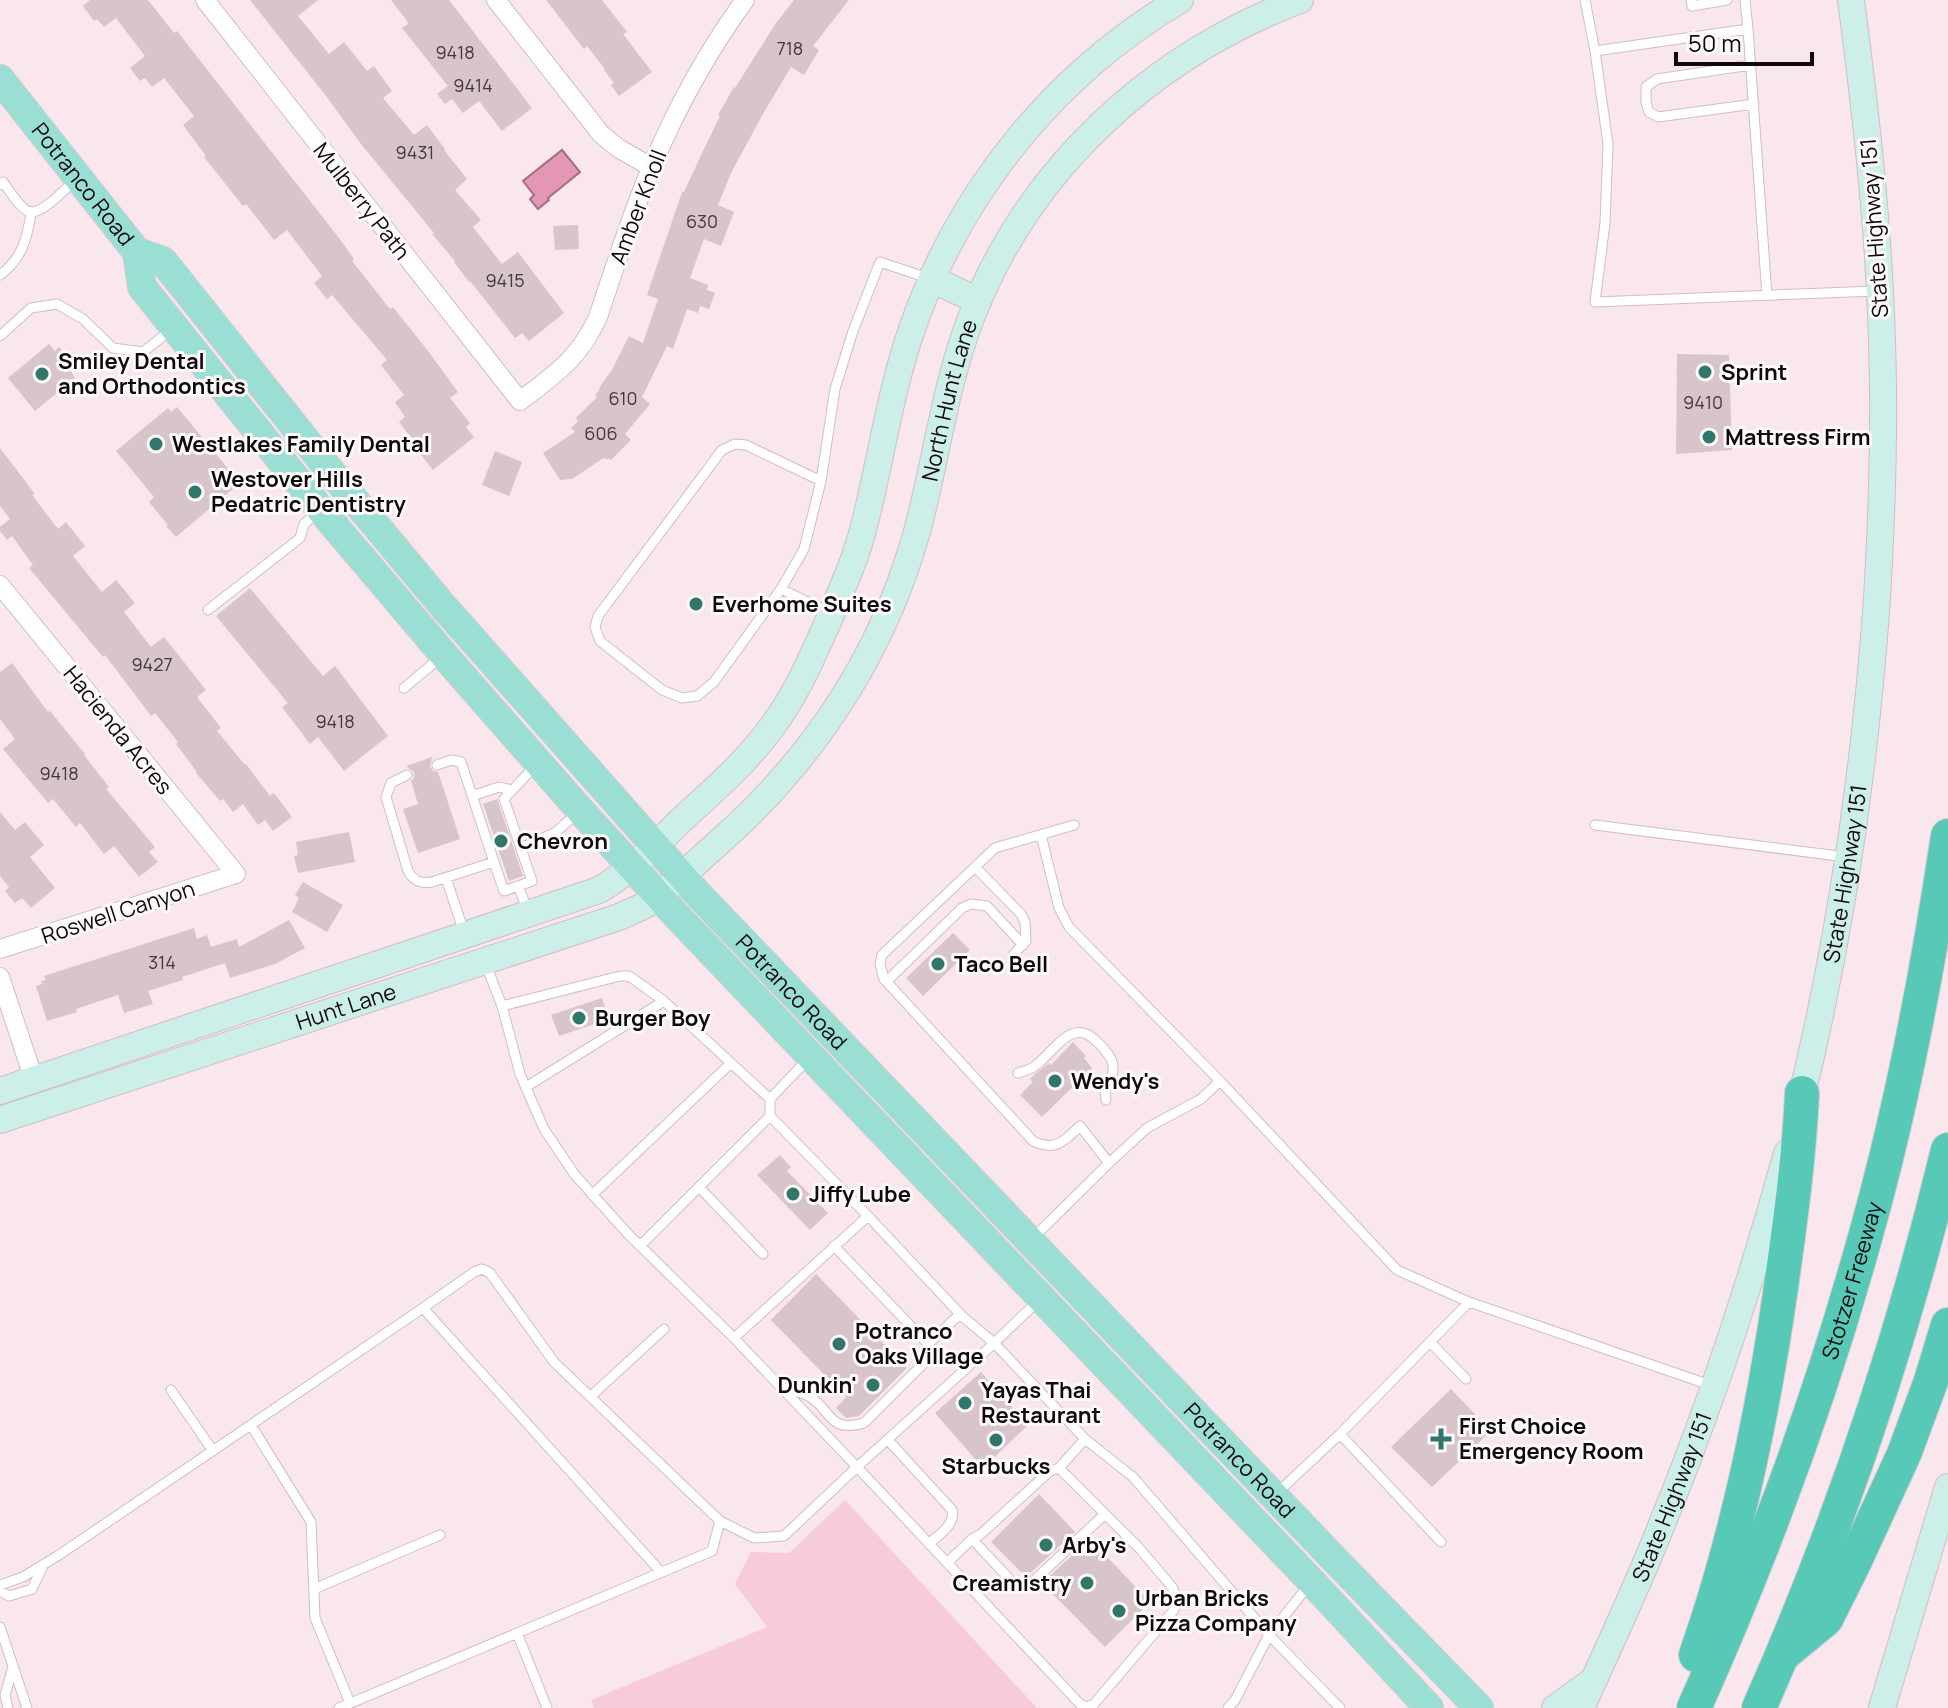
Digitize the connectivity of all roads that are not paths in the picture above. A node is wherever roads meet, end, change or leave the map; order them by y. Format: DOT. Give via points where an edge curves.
graph roads {
  1 [pos="205,0"];
  2 [pos="496,0"];
  3 [pos="745,0"];
  4 [pos="1180,0"];
  5 [pos="1300,0"];
  6 [pos="1585,0"];
  7 [pos="1691,0"];
  8 [pos="1727,0"];
  9 [pos="1745,0"];
  10 [pos="1851,0"];
  11 [pos="1748,29"];
  12 [pos="1595,51"];
  13 [pos="1751,65"];
  14 [pos="1,81"];
  15 [pos="1754,104"];
  16 [pos="651,167"];
  17 [pos="78,177"];
  18 [pos="0,185"];
  19 [pos="31,213"];
  20 [pos="137,252"];
  21 [pos="0,275"];
  22 [pos="932,279"];
  23 [pos="1880,291"];
  24 [pos="1767,296"];
  25 [pos="978,301"];
  26 [pos="174,328"];
  27 [pos="0,336"];
  28 [pos="520,401"];
  29 [pos="327,467"];
  30 [pos="821,481"];
  31 [pos="321,510"];
  32 [pos="0,585"];
  33 [pos="781,589"];
  34 [pos="443,606"];
  35 [pos="208,610"];
  36 [pos="831,614"];
  37 [pos="469,634"];
  38 [pos="444,655"];
  39 [pos="404,688"];
  40 [pos="538,763"];
  41 [pos="437,765"];
  42 [pos="407,775"];
  43 [pos="512,790"];
  44 [pos="472,796"];
  45 [pos="580,810"];
  46 [pos="1074,825"];
  47 [pos="1595,825"];
  48 [pos="1041,835"];
  49 [pos="1948,836"];
  50 [pos="654,845"];
  51 [pos="521,848"];
  52 [pos="1849,858"];
  53 [pos="494,862"];
  54 [pos="631,866"];
  55 [pos="975,867"];
  56 [pos="236,874"];
  57 [pos="682,875"];
  58 [pos="446,878"];
  59 [pos="518,886"];
  60 [pos="659,895"];
  61 [pos="529,915"];
  62 [pos="465,936"];
  63 [pos="1023,945"];
  64 [pos="0,949"];
  65 [pos="418,952"];
  66 [pos="1013,955"];
  67 [pos="484,961"];
  68 [pos="0,977"];
  69 [pos="887,981"];
  70 [pos="664,1001"];
  71 [pos="502,1006"];
  72 [pos="301,1021"];
  73 [pos="811,1057"];
  74 [pos="731,1063"];
  75 [pos="1018,1073"];
  76 [pos="34,1080"];
  77 [pos="1220,1081"];
  78 [pos="526,1087"];
  79 [pos="0,1091"];
  80 [pos="1802,1093"];
  81 [pos="770,1099"];
  82 [pos="1106,1100"];
  83 [pos="770,1116"];
  84 [pos="0,1120"];
  85 [pos="878,1128"];
  86 [pos="1948,1150"];
  87 [pos="1109,1163"];
  88 [pos="699,1187"];
  89 [pos="592,1195"];
  90 [pos="868,1216"];
  91 [pos="1029,1241"];
  92 [pos="640,1246"];
  93 [pos="834,1246"];
  94 [pos="763,1254"];
  95 [pos="1040,1298"];
  96 [pos="1469,1302"];
  97 [pos="423,1308"];
  98 [pos="960,1314"];
  99 [pos="1948,1325"];
  100 [pos="664,1329"];
  101 [pos="734,1338"];
  102 [pos="1430,1342"];
  103 [pos="994,1343"];
  104 [pos="928,1344"];
  105 [pos="1466,1379"];
  106 [pos="1713,1386"];
  107 [pos="780,1387"];
  108 [pos="171,1390"];
  109 [pos="590,1397"];
  110 [pos="1189,1407"];
  111 [pos="251,1425"];
  112 [pos="1340,1434"];
  113 [pos="1085,1439"];
  114 [pos="888,1440"];
  115 [pos="213,1451"];
  116 [pos="857,1467"];
  117 [pos="1059,1468"];
  118 [pos="1948,1487"];
  119 [pos="1274,1496"];
  120 [pos="1105,1514"];
  121 [pos="720,1521"];
  122 [pos="440,1535"];
  123 [pos="972,1539"];
  124 [pos="1441,1542"];
  125 [pos="929,1544"];
  126 [pos="947,1563"];
  127 [pos="44,1564"];
  128 [pos="661,1572"];
  129 [pos="1312,1582"];
  130 [pos="0,1588"];
  131 [pos="314,1589"];
  132 [pos="0,1627"];
  133 [pos="517,1633"];
  134 [pos="1269,1635"];
  135 [pos="1782,1655"];
  136 [pos="13,1667"];
  137 [pos="1594,1680"];
  138 [pos="350,1703"];
  139 [pos="1232,1704"];
  140 [pos="8,1708"];
  141 [pos="27,1708"];
  142 [pos="339,1708"];
  143 [pos="547,1708"];
  144 [pos="1244,1708"];
  145 [pos="1340,1708"];
  146 [pos="1429,1708"];
  147 [pos="1479,1708"];
  148 [pos="1555,1708"];
  149 [pos="1581,1708"];
  150 [pos="1595,1708"];
  151 [pos="1675,1708"];
  152 [pos="1694,1708"];
  153 [pos="1759,1708"];
  154 [pos="1882,1708"];
  1 -- 28 [label="street, Mulberry Path"];
  2 -- 16 [label="street" via="601,134"];
  3 -- 16 [label="street, Amber Knoll" via="698,72"];
  4 -- 22 [label="main road" via="1105,52 1031,122 975,198"];
  5 -- 25 [label="main road, North Hunt Lane" via="1194,51 1117,108 1040,193"];
  6 -- 12 [label="lane"];
  7 -- 8 [label="lane" via="1692,6"];
  9 -- 11 [label="lane"];
  10 -- 23 [label="main road, State Highway 151"];
  11 -- 12 [label="lane"];
  11 -- 13 [label="lane"];
  12 -- 24 [label="lane" via="1608,144 1595,302"];
  13 -- 15 [label="lane"];
  13 -- 15 [label="lane" via="1657,79 1646,87 1646,102 1658,117"];
  14 -- 17 [label="main road, Potranco Road"];
  15 -- 24 [label="lane"];
  16 -- 28 [label="street, Amber Knoll" via="588,338"];
  17 -- 19 [label="lane" via="39,212"];
  17 -- 20 [label="main road, Potranco Road"];
  18 -- 19 [label="lane" via="3,182"];
  19 -- 21 [label="lane" via="27,239 12,266"];
  20 -- 26 [label="main road, Potranco Road" via="142,287"];
  20 -- 29 [label="main road, Potranco Road" via="163,261"];
  22 -- 25 [label="main road"];
  22 -- 30 [label="lane" via="880,262 835,389"];
  22 -- 36 [label="main road" via="904,356 863,531"];
  23 -- 24 [label="lane"];
  23 -- 52 [label="main road, State Highway 151" via="1878,574"];
  25 -- 57 [label="main road, North Hunt Lane" via="954,369 912,547 874,645 833,715 795,765"];
  26 -- 27 [label="lane" via="143,352 113,348 83,319 57,304 31,308"];
  26 -- 29 [label="main road" via="183,321 195,325 276,427"];
  26 -- 31 [label="main road, Potranco Road"];
  29 -- 34 [label="main road, Potranco Road"];
  30 -- 33 [label="lane" via="804,549"];
  30 -- 33 [label="lane" via="746,445 722,450 595,627 600,641 662,690 682,698 697,696 714,682"];
  31 -- 34 [label="main road" via="339,506 347,512 400,575"];
  31 -- 35 [label="lane" via="304,524 300,538"];
  31 -- 38 [label="main road, Potranco Road"];
  32 -- 56 [label="street, Hacienda Acres"];
  33 -- 36 [label="lane"];
  34 -- 37 [label="main road, Potranco Road"];
  36 -- 50 [label="main road" via="770,729 732,773"];
  37 -- 38 [label="main road"];
  37 -- 50 [label="main road, Potranco Road"];
  38 -- 39 [label="lane"];
  38 -- 40 [label="main road, Potranco Road"];
  40 -- 43 [label="lane"];
  40 -- 45 [label="main road, Potranco Road"];
  41 -- 44 [label="lane" via="461,762"];
  42 -- 58 [label="lane" via="391,783 386,797 408,871 424,883"];
  43 -- 44 [label="lane" via="499,787"];
  43 -- 51 [label="lane" via="504,799"];
  44 -- 53 [label="lane"];
  45 -- 51 [label="lane" via="556,832"];
  45 -- 54 [label="main road, Potranco Road"];
  46 -- 48 [label="lane"];
  47 -- 52 [label="lane"];
  48 -- 55 [label="lane" via="995,848"];
  48 -- 77 [label="lane" via="1059,908 1069,927"];
  49 -- 152 [label="highway, Stotzer Freeway" via="1913,1039 1855,1274 1786,1484"];
  50 -- 54 [label="main road, Hunt Lane"];
  50 -- 57 [label="main road, Potranco Road"];
  51 -- 59 [label="lane" via="532,881"];
  52 -- 80 [label="main road, State Highway 151"];
  53 -- 58 [label="lane"];
  53 -- 59 [label="lane" via="504,891"];
  54 -- 60 [label="main road, Potranco Road"];
  54 -- 61 [label="main road, Hunt Lane" via="599,890"];
  55 -- 63 [label="lane" via="1021,914"];
  55 -- 69 [label="lane" via="882,955 881,972"];
  56 -- 64 [label="street, Roswell Canyon"];
  57 -- 60 [label="main road, Hunt Lane"];
  57 -- 91 [label="main road, Potranco Road"];
  58 -- 62 [label="lane"];
  59 -- 61 [label="lane"];
  60 -- 67 [label="main road, Hunt Lane" via="619,917"];
  60 -- 73 [label="main road, Potranco Road"];
  61 -- 62 [label="main road, Hunt Lane"];
  62 -- 65 [label="main road, Hunt Lane"];
  63 -- 66 [label="lane"];
  63 -- 69 [label="lane" via="987,906 971,904"];
  65 -- 72 [label="main road" via="416,968 309,1005"];
  65 -- 76 [label="main road, Hunt Lane"];
  67 -- 71 [label="lane"];
  67 -- 72 [label="main road, Hunt Lane"];
  68 -- 76 [label="street"];
  69 -- 87 [label="lane" via="1033,1141 1057,1145 1080,1126"];
  70 -- 71 [label="lane" via="629,976 620,976"];
  70 -- 74 [label="lane"];
  70 -- 78 [label="lane"];
  71 -- 78 [label="lane"];
  72 -- 84 [label="main road, Hunt Lane"];
  73 -- 81 [label="lane"];
  73 -- 85 [label="main road, Potranco Road"];
  74 -- 81 [label="lane"];
  74 -- 89 [label="lane"];
  75 -- 82 [label="lane" via="1034,1067 1065,1037 1086,1034 1113,1065"];
  76 -- 79 [label="main road, Hunt Lane"];
  77 -- 87 [label="lane" via="1201,1099 1147,1128"];
  77 -- 96 [label="lane" via="1397,1270"];
  78 -- 89 [label="lane" via="544,1129"];
  80 -- 106 [label="main road, State Highway 151" via="1768,1220"];
  80 -- 151 [label="highway" via="1785,1259 1751,1460 1717,1591"];
  81 -- 83 [label="lane"];
  83 -- 88 [label="lane"];
  83 -- 90 [label="lane"];
  85 -- 91 [label="main road" via="912,1142 1015,1246"];
  85 -- 95 [label="main road, Potranco Road"];
  86 -- 135 [label="highway" via="1884,1381"];
  87 -- 91 [label="lane"];
  88 -- 92 [label="lane"];
  88 -- 94 [label="lane"];
  89 -- 92 [label="lane"];
  90 -- 93 [label="lane"];
  90 -- 98 [label="lane"];
  91 -- 110 [label="main road, Potranco Road"];
  92 -- 101 [label="lane"];
  93 -- 101 [label="lane"];
  93 -- 104 [label="lane"];
  95 -- 103 [label="lane"];
  95 -- 110 [label="main road" via="1060,1299 1148,1387 1172,1404"];
  95 -- 129 [label="main road, Potranco Road"];
  96 -- 102 [label="lane"];
  96 -- 106 [label="lane"];
  97 -- 109 [label="lane" via="474,1272 490,1273 554,1362"];
  97 -- 111 [label="lane"];
  97 -- 128 [label="lane"];
  98 -- 103 [label="lane"];
  98 -- 104 [label="lane"];
  99 -- 135 [label="highway" via="1904,1454 1833,1606 1826,1619"];
  100 -- 109 [label="lane"];
  101 -- 107 [label="lane"];
  102 -- 105 [label="lane"];
  102 -- 112 [label="lane"];
  103 -- 113 [label="lane"];
  103 -- 114 [label="lane"];
  104 -- 107 [label="lane" via="927,1360 864,1423 850,1428 836,1423 810,1396"];
  106 -- 137 [label="main road, State Highway 151" via="1665,1516"];
  107 -- 116 [label="lane"];
  108 -- 115 [label="lane"];
  109 -- 121 [label="lane"];
  110 -- 119 [label="main road, Potranco Road"];
  111 -- 115 [label="lane"];
  111 -- 131 [label="lane" via="311,1522"];
  112 -- 119 [label="lane"];
  112 -- 124 [label="lane"];
  113 -- 117 [label="lane"];
  113 -- 134 [label="lane" via="1133,1477"];
  114 -- 116 [label="lane"];
  114 -- 125 [label="lane" via="952,1510 952,1522"];
  115 -- 127 [label="lane"];
  116 -- 121 [label="lane" via="784,1536 754,1538"];
  116 -- 125 [label="lane"];
  117 -- 120 [label="lane"];
  117 -- 123 [label="lane"];
  118 -- 154 [label="main road"];
  119 -- 147 [label="main road, Potranco Road"];
  120 -- 123 [label="lane" via="1027,1587 1015,1585"];
  120 -- 126 [label="lane" via="1173,1588 1176,1599 1174,1610 1087,1707"];
  121 -- 128 [label="lane" via="712,1551"];
  122 -- 131 [label="lane"];
  123 -- 126 [label="lane"];
  125 -- 126 [label="lane"];
  127 -- 130 [label="lane"];
  127 -- 130 [label="lane" via="32,1589 9,1596"];
  128 -- 133 [label="lane"];
  129 -- 134 [label="lane"];
  129 -- 146 [label="main road, Potranco Road"];
  131 -- 138 [label="lane" via="315,1618"];
  132 -- 136 [label="lane"];
  133 -- 138 [label="lane"];
  133 -- 143 [label="lane"];
  134 -- 139 [label="lane"];
  134 -- 145 [label="lane"];
  135 -- 153 [label="highway"];
  136 -- 140 [label="lane" via="5,1695"];
  136 -- 141 [label="lane"];
  137 -- 148 [label="main road"];
  137 -- 149 [label="main road, State Highway 151"];
  137 -- 150 [label="main road"];
  138 -- 142 [label="lane"];
  139 -- 144 [label="lane"];
}
